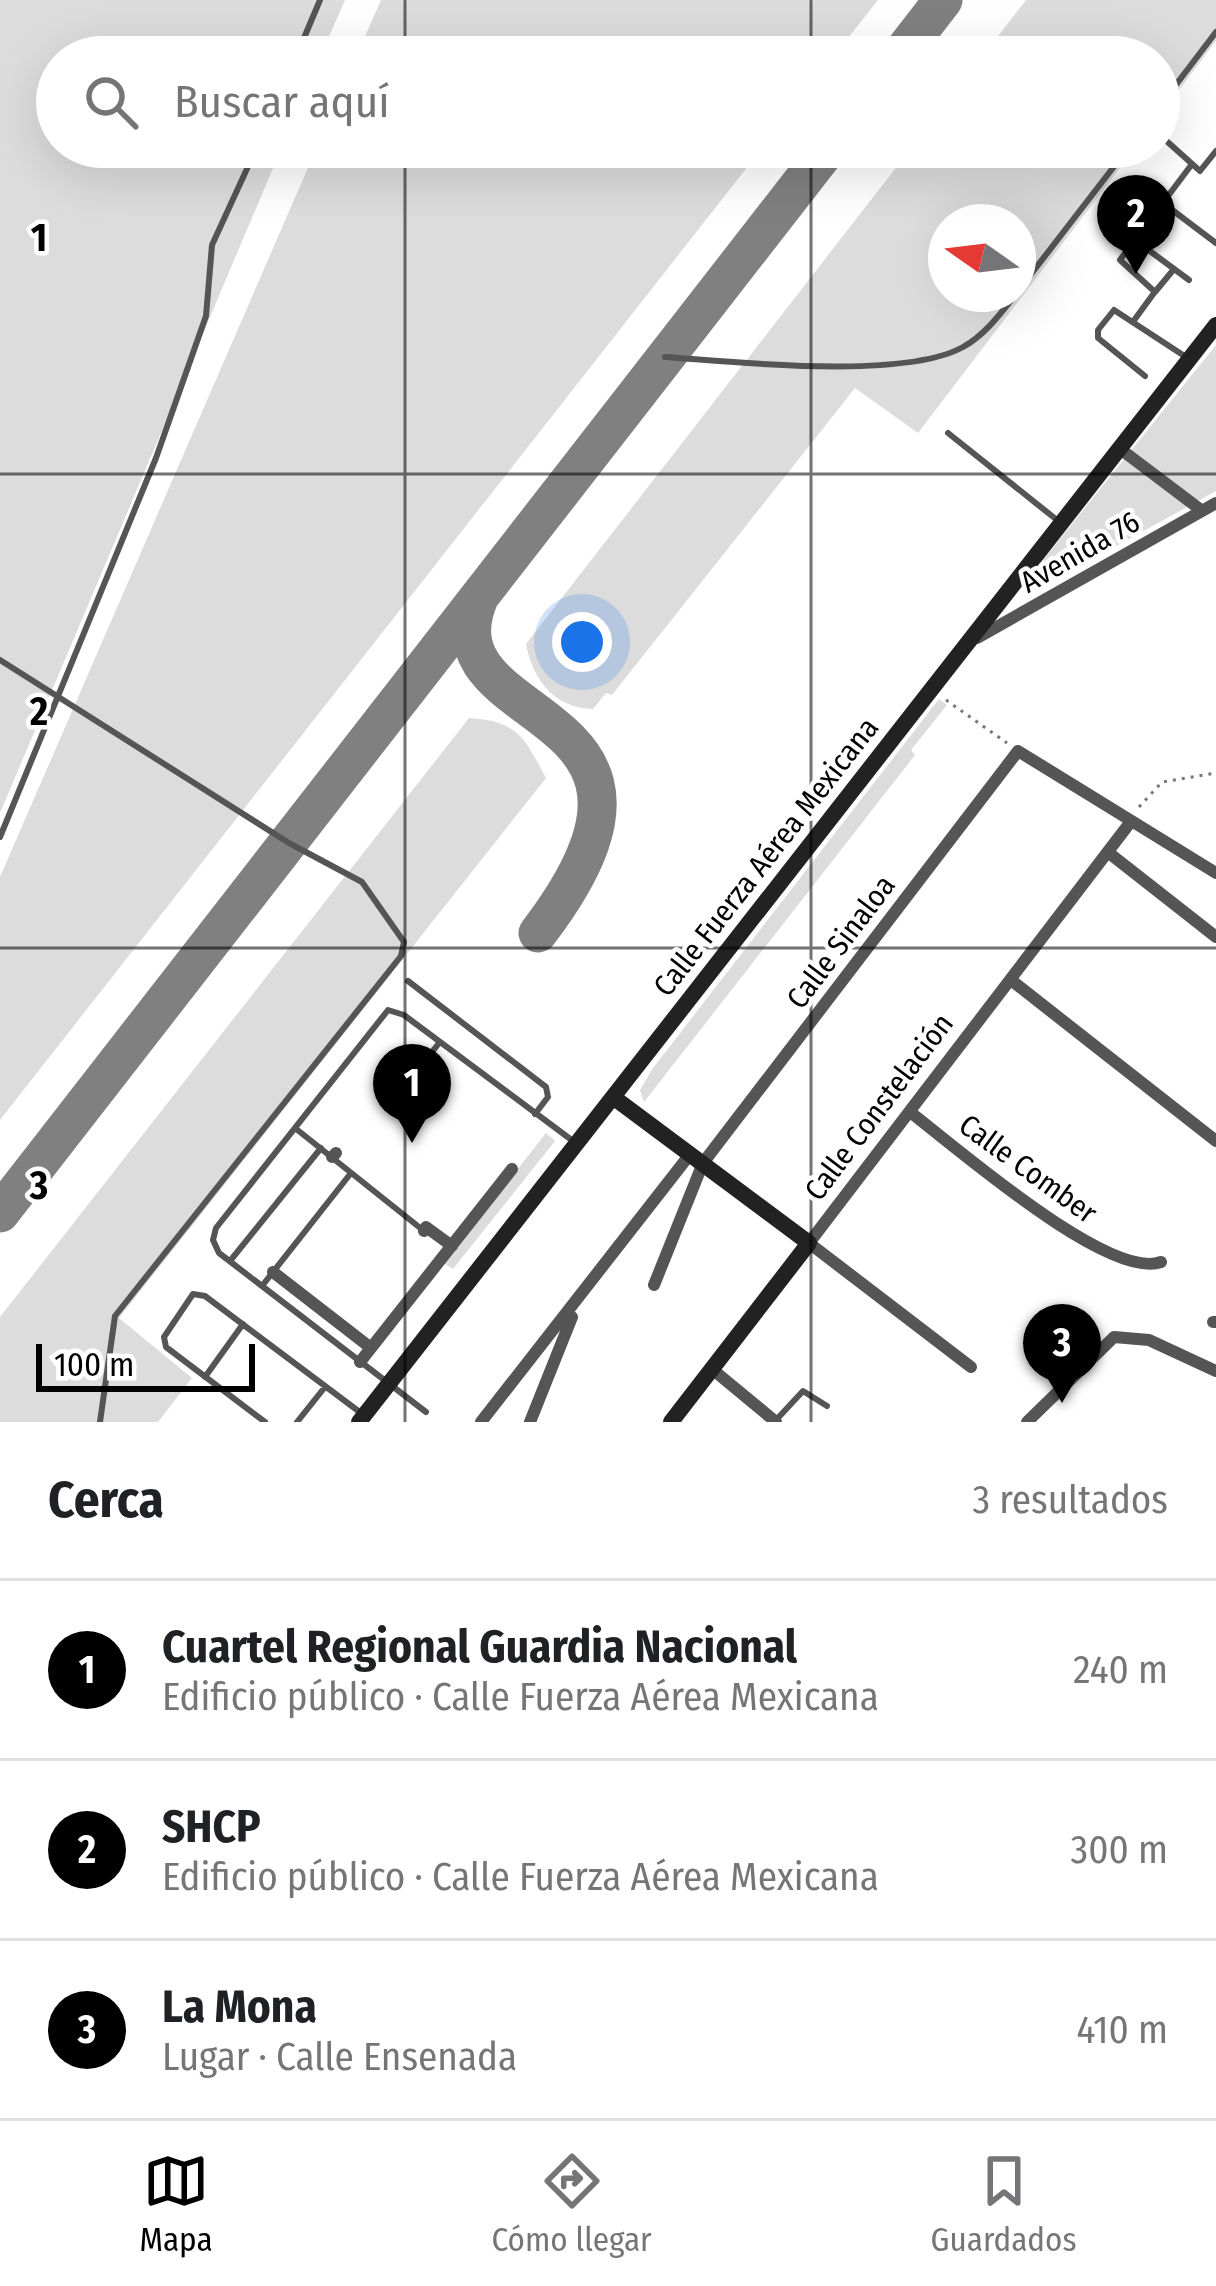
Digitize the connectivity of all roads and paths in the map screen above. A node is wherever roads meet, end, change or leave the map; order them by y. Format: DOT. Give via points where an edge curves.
graph roads {
  1 [pos="320,0"];
  2 [pos="1216,32"];
  3 [pos="305,36"];
  4 [pos="1180,79"];
  5 [pos="1216,151"];
  6 [pos="1180,153"];
  7 [pos="1192,164"];
  8 [pos="247,168"];
  9 [pos="1113,168"];
  10 [pos="1163,203"];
  11 [pos="1135,240"];
  12 [pos="1216,243"];
  13 [pos="1036,267"];
  14 [pos="1174,268"];
  15 [pos="1189,280"];
  16 [pos="1155,292"];
  17 [pos="999,312"];
  18 [pos="1135,319"];
  19 [pos="1216,326"];
  20 [pos="665,357"];
  21 [pos="1189,360"];
  22 [pos="1144,376"];
  23 [pos="948,433"];
  24 [pos="1119,448"];
  25 [pos="1216,503"];
  26 [pos="1201,511"];
  27 [pos="1060,522"];
  28 [pos="968,643"];
  29 [pos="0,660"];
  30 [pos="931,689"];
  31 [pos="60,693"];
  32 [pos="1018,751"];
  33 [pos="1216,773"];
  34 [pos="1130,824"];
  35 [pos="0,837"];
  36 [pos="1109,853"];
  37 [pos="1212,867"];
  38 [pos="1216,938"];
  39 [pos="1011,980"];
  40 [pos="409,981"];
  41 [pos="440,1042"];
  42 [pos="412,1078"];
  43 [pos="613,1097"];
  44 [pos="910,1112"];
  45 [pos="535,1114"];
  46 [pos="294,1127"];
  47 [pos="1216,1141"];
  48 [pos="576,1143"];
  49 [pos="330,1153"];
  50 [pos="697,1158"];
  51 [pos="512,1169"];
  52 [pos="351,1173"];
  53 [pos="424,1231"];
  54 [pos="809,1243"];
  55 [pos="452,1246"];
  56 [pos="230,1261"];
  57 [pos="1161,1262"];
  58 [pos="273,1272"];
  59 [pos="654,1285"];
  60 [pos="262,1286"];
  61 [pos="578,1302"];
  62 [pos="243,1324"];
  63 [pos="371,1348"];
  64 [pos="360,1362"];
  65 [pos="970,1367"];
  66 [pos="712,1369"];
  67 [pos="1216,1371"];
  68 [pos="205,1377"];
  69 [pos="389,1383"];
  70 [pos="325,1387"];
  71 [pos="827,1406"];
  72 [pos="426,1412"];
  73 [pos="361,1419"];
  74 [pos="100,1422"];
  75 [pos="265,1422"];
  76 [pos="297,1422"];
  77 [pos="482,1422"];
  78 [pos="530,1422"];
  79 [pos="670,1422"];
  80 [pos="775,1422"];
  81 [pos="1027,1422"];
  1 -- 3 [label="lane"];
  2 -- 4 [label="lane"];
  5 -- 7 [label="lane" via="1200,171"];
  6 -- 7 [label="lane"];
  7 -- 10 [label="lane"];
  8 -- 31 [label="lane" via="212,245 206,316"];
  9 -- 13 [label="lane"];
  10 -- 11 [label="lane"];
  10 -- 12 [label="lane"];
  11 -- 14 [label="lane"];
  11 -- 16 [label="lane" via="1120,262"];
  14 -- 15 [label="lane"];
  14 -- 16 [label="lane"];
  16 -- 18 [label="lane"];
  17 -- 20 [label="lane" via="975,338 926,360"];
  18 -- 21 [label="lane"];
  18 -- 22 [label="lane" via="1114,310 1097,336"];
  19 -- 21 [label="main road, Calle Fuerza Aérea Mexicana"];
  21 -- 24 [label="main road, Calle Fuerza Aérea Mexicana"];
  23 -- 27 [label="lane"];
  24 -- 26 [label="street"];
  24 -- 27 [label="main road, Calle Fuerza Aérea Mexicana"];
  25 -- 26 [label="street, Avenida 76"];
  26 -- 28 [label="street, Avenida 76"];
  27 -- 28 [label="main road, Calle Fuerza Aérea Mexicana"];
  28 -- 30 [label="main road, Calle Fuerza Aérea Mexicana"];
  29 -- 31 [label="lane"];
  30 -- 32 [label="path"];
  30 -- 43 [label="main road, Calle Fuerza Aérea Mexicana"];
  31 -- 35 [label="lane"];
  31 -- 74 [label="lane" via="362,882 404,942 401,956 115,1316"];
  32 -- 34 [label="street"];
  32 -- 50 [label="street, Calle Sinaloa"];
  33 -- 34 [label="path" via="1162,782"];
  34 -- 36 [label="street, Calle Constelación"];
  34 -- 37 [label="street"];
  36 -- 38 [label="street"];
  36 -- 39 [label="street, Calle Constelación"];
  39 -- 44 [label="street, Calle Constelación"];
  39 -- 47 [label="street"];
  40 -- 45 [label="lane" via="546,1088"];
  41 -- 42 [label="lane"];
  41 -- 45 [label="lane"];
  41 -- 46 [label="lane" via="404,1015 383,1012"];
  43 -- 48 [label="main road, Calle Fuerza Aérea Mexicana"];
  43 -- 50 [label="main road"];
  44 -- 54 [label="street, Calle Constelación"];
  44 -- 57 [label="street, Calle Comber" via="1065,1229 1122,1260 1146,1268"];
  45 -- 48 [label="lane"];
  46 -- 49 [label="lane"];
  46 -- 56 [label="lane" via="216,1228 214,1246"];
  48 -- 69 [label="main road, Calle Fuerza Aérea Mexicana"];
  49 -- 52 [label="lane"];
  49 -- 56 [label="lane"];
  50 -- 54 [label="main road"];
  50 -- 59 [label="street"];
  50 -- 61 [label="street, Calle Sinaloa"];
  51 -- 55 [label="street"];
  52 -- 53 [label="lane"];
  52 -- 58 [label="lane"];
  53 -- 55 [label="street"];
  54 -- 65 [label="street"];
  54 -- 66 [label="main road, Calle Constelación"];
  55 -- 63 [label="street"];
  56 -- 60 [label="lane"];
  58 -- 60 [label="lane"];
  58 -- 63 [label="street"];
  60 -- 64 [label="lane"];
  61 -- 77 [label="street, Calle Sinaloa"];
  61 -- 78 [label="street"];
  62 -- 68 [label="lane"];
  62 -- 68 [label="lane" via="193,1294 164,1342"];
  62 -- 70 [label="lane"];
  63 -- 64 [label="street"];
  64 -- 69 [label="lane"];
  66 -- 79 [label="main road, Calle Constelación"];
  66 -- 80 [label="street"];
  67 -- 81 [label="street" via="1149,1340 1114,1337"];
  68 -- 75 [label="lane"];
  69 -- 72 [label="lane"];
  69 -- 73 [label="main road, Calle Fuerza Aérea Mexicana"];
  70 -- 73 [label="lane"];
  70 -- 76 [label="lane"];
  71 -- 80 [label="lane" via="803,1390"];
}
